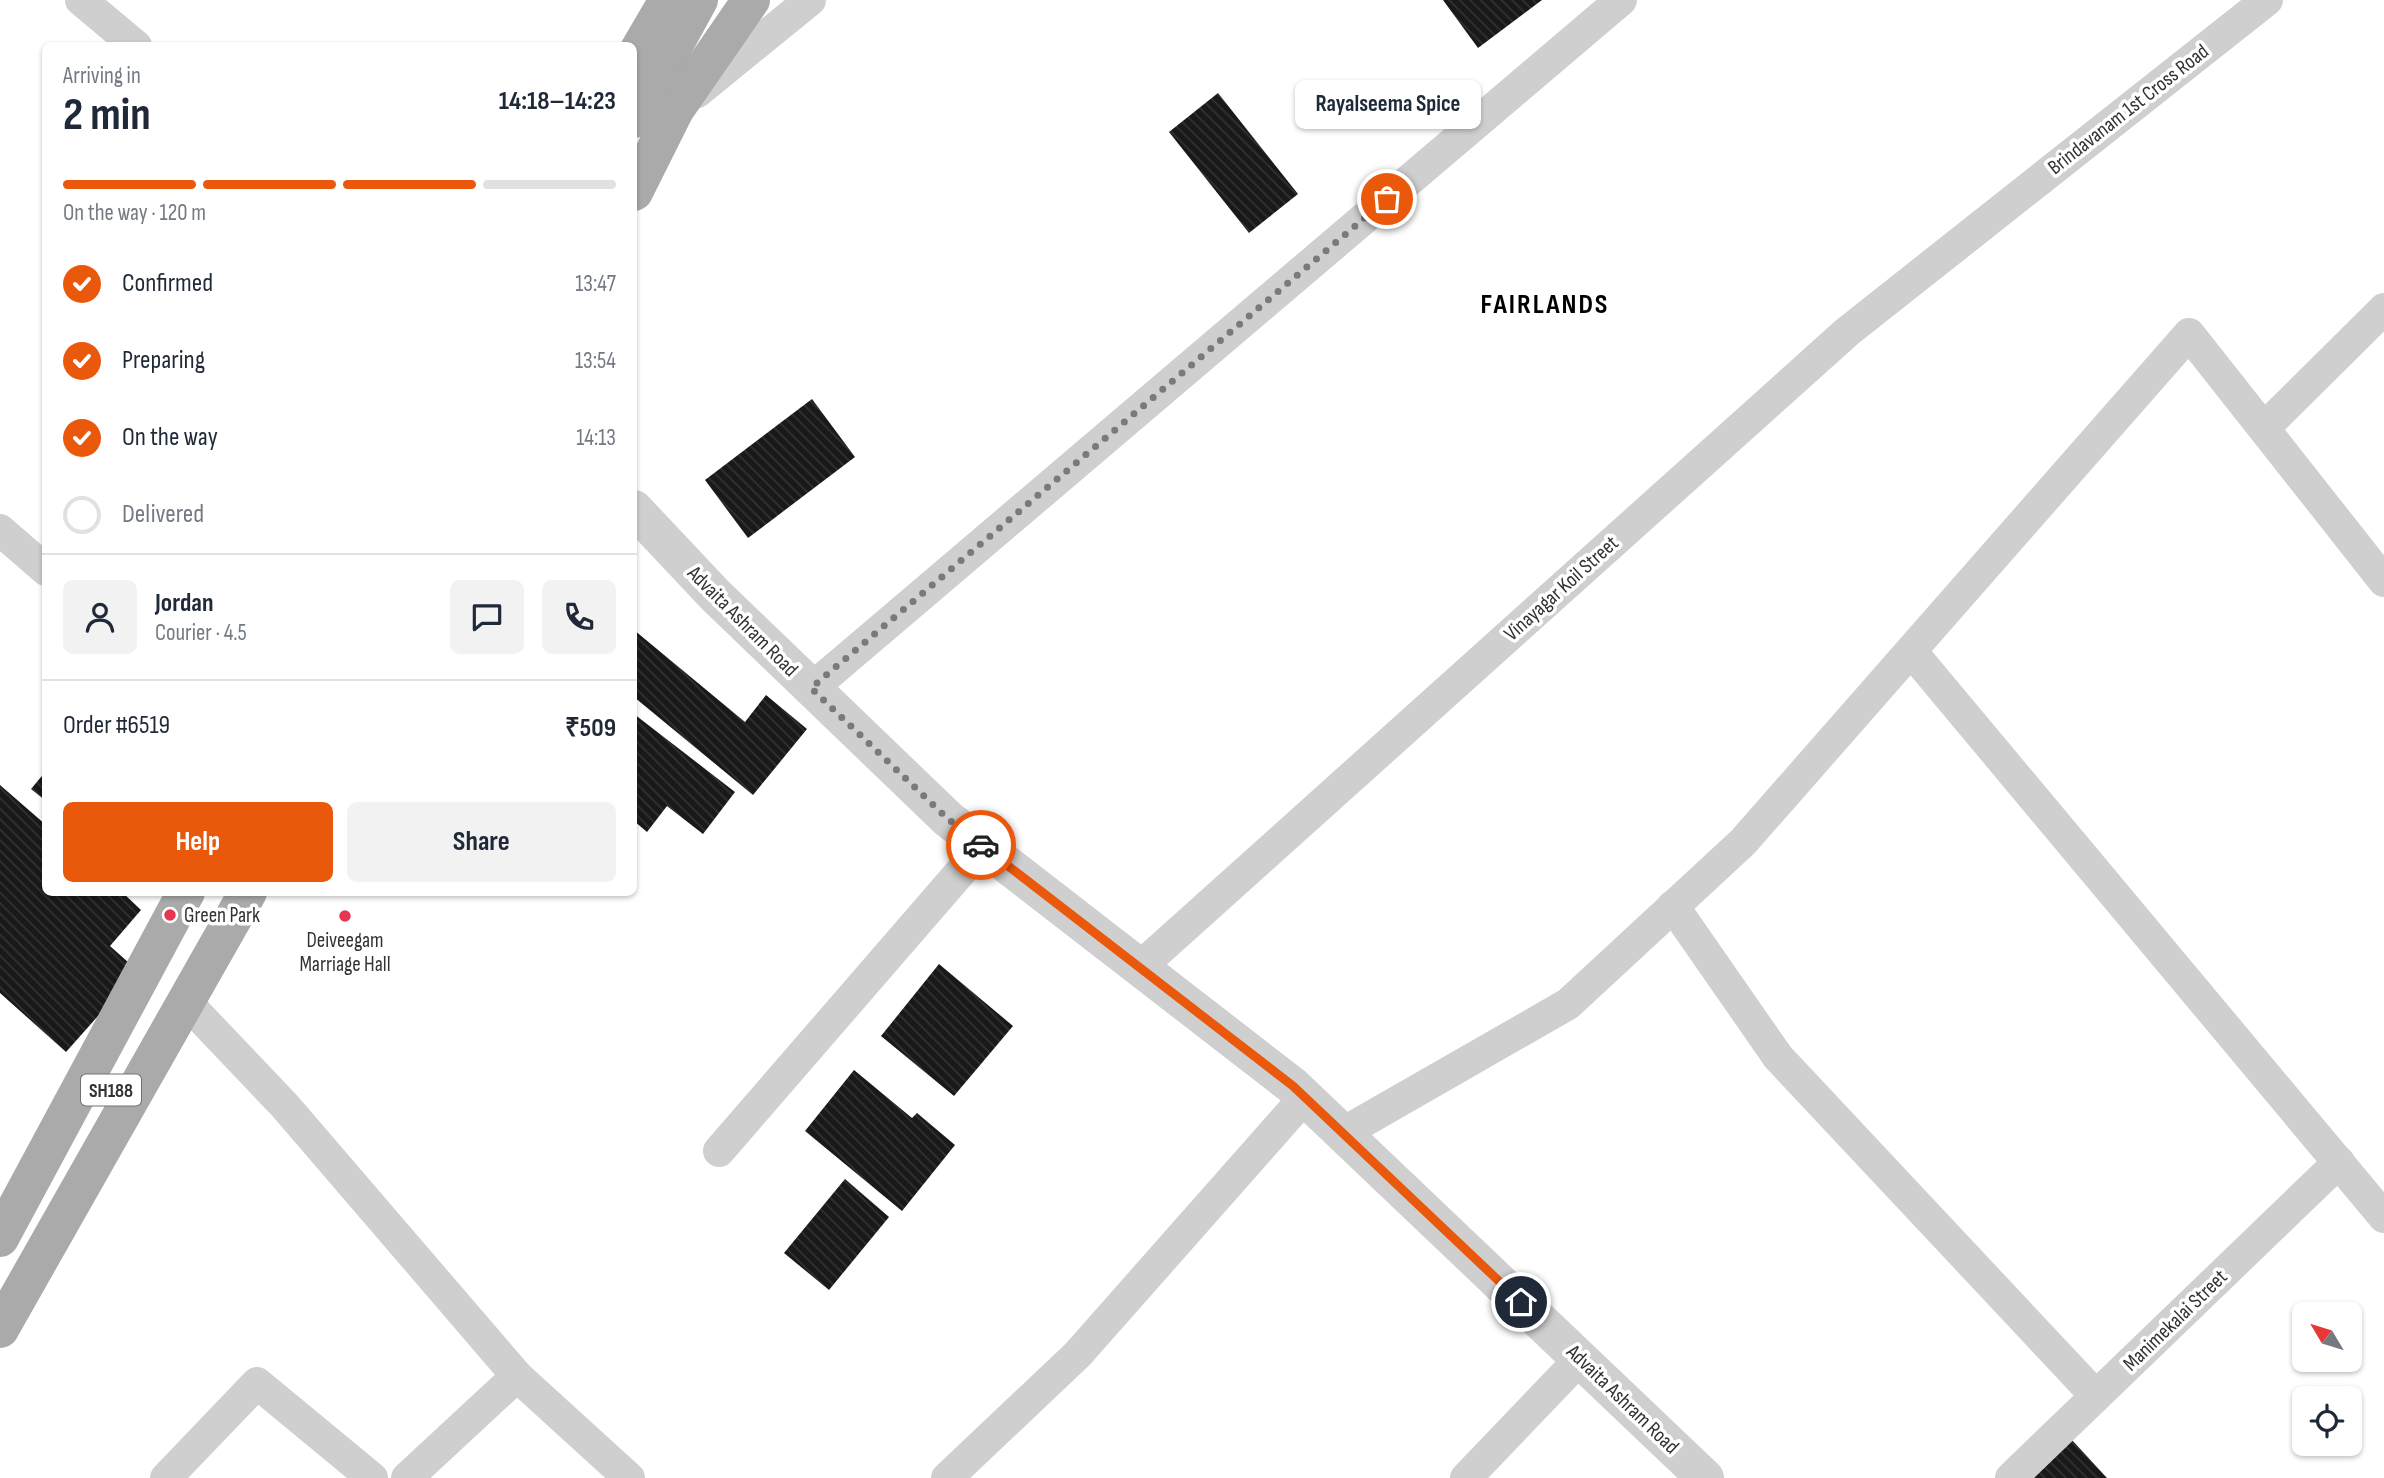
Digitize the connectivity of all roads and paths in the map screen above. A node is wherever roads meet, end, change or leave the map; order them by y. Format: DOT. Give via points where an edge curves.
graph roads {
  1 [pos="81,0"];
  2 [pos="668,0"];
  3 [pos="699,0"];
  4 [pos="734,0"];
  5 [pos="751,0"];
  6 [pos="810,0"];
  7 [pos="1621,0"];
  8 [pos="2267,0"];
  9 [pos="131,42"];
  10 [pos="637,53"];
  11 [pos="675,110"];
  12 [pos="637,113"];
  13 [pos="637,186"];
  14 [pos="1990,219"];
  15 [pos="2384,309"];
  16 [pos="2264,428"];
  17 [pos="637,512"];
  18 [pos="0,530"];
  19 [pos="42,567"];
  20 [pos="2384,580"];
  21 [pos="1910,651"];
  22 [pos="811,688"];
  23 [pos="983,846"];
  24 [pos="184,896"];
  25 [pos="216,896"];
  26 [pos="246,896"];
  27 [pos="1673,906"];
  28 [pos="1140,967"];
  29 [pos="186,1002"];
  30 [pos="1306,1097"];
  31 [pos="1343,1133"];
  32 [pos="719,1151"];
  33 [pos="2339,1162"];
  34 [pos="2384,1217"];
  35 [pos="0,1238"];
  36 [pos="0,1286"];
  37 [pos="0,1329"];
  38 [pos="1580,1359"];
  39 [pos="517,1376"];
  40 [pos="2096,1396"];
  41 [pos="166,1478"];
  42 [pos="372,1478"];
  43 [pos="407,1478"];
  44 [pos="629,1478"];
  45 [pos="947,1478"];
  46 [pos="1466,1478"];
  47 [pos="1705,1478"];
  48 [pos="2011,1478"];
  1 -- 9 [label="street"];
  2 -- 10 [label="main road"];
  3 -- 12 [label="main road"];
  4 -- 11 [label="main road"];
  5 -- 11 [label="main road"];
  6 -- 11 [label="street"];
  7 -- 22 [label="street"];
  8 -- 14 [label="street, Brindavanam 1st Cross Road"];
  11 -- 13 [label="main road"];
  14 -- 28 [label="street, Vinayagar Koil Street" via="1847,332"];
  15 -- 16 [label="street"];
  16 -- 20 [label="street"];
  16 -- 21 [label="street" via="2189,334"];
  17 -- 22 [label="street, Advaita Ashram Road"];
  18 -- 19 [label="street"];
  21 -- 27 [label="street" via="1742,842"];
  21 -- 33 [label="street"];
  22 -- 23 [label="street, Advaita Ashram Road" via="948,819"];
  23 -- 28 [label="street, Advaita Ashram Road"];
  23 -- 32 [label="street"];
  24 -- 35 [label="main road"];
  25 -- 36 [label="main road, SH188"];
  26 -- 29 [label="main road"];
  27 -- 31 [label="street" via="1568,1004"];
  27 -- 40 [label="street" via="1777,1058"];
  28 -- 30 [label="street, Advaita Ashram Road"];
  29 -- 37 [label="main road"];
  29 -- 39 [label="street" via="285,1106"];
  30 -- 31 [label="street, Advaita Ashram Road"];
  30 -- 45 [label="street" via="1078,1354"];
  31 -- 38 [label="street, Advaita Ashram Road"];
  33 -- 34 [label="street"];
  33 -- 40 [label="street, Manimekalai Street"];
  38 -- 46 [label="street"];
  38 -- 47 [label="street, Advaita Ashram Road"];
  39 -- 43 [label="street"];
  39 -- 44 [label="street"];
  40 -- 48 [label="street, Manimekalai Street"];
  41 -- 42 [label="street" via="257,1383"];
}
